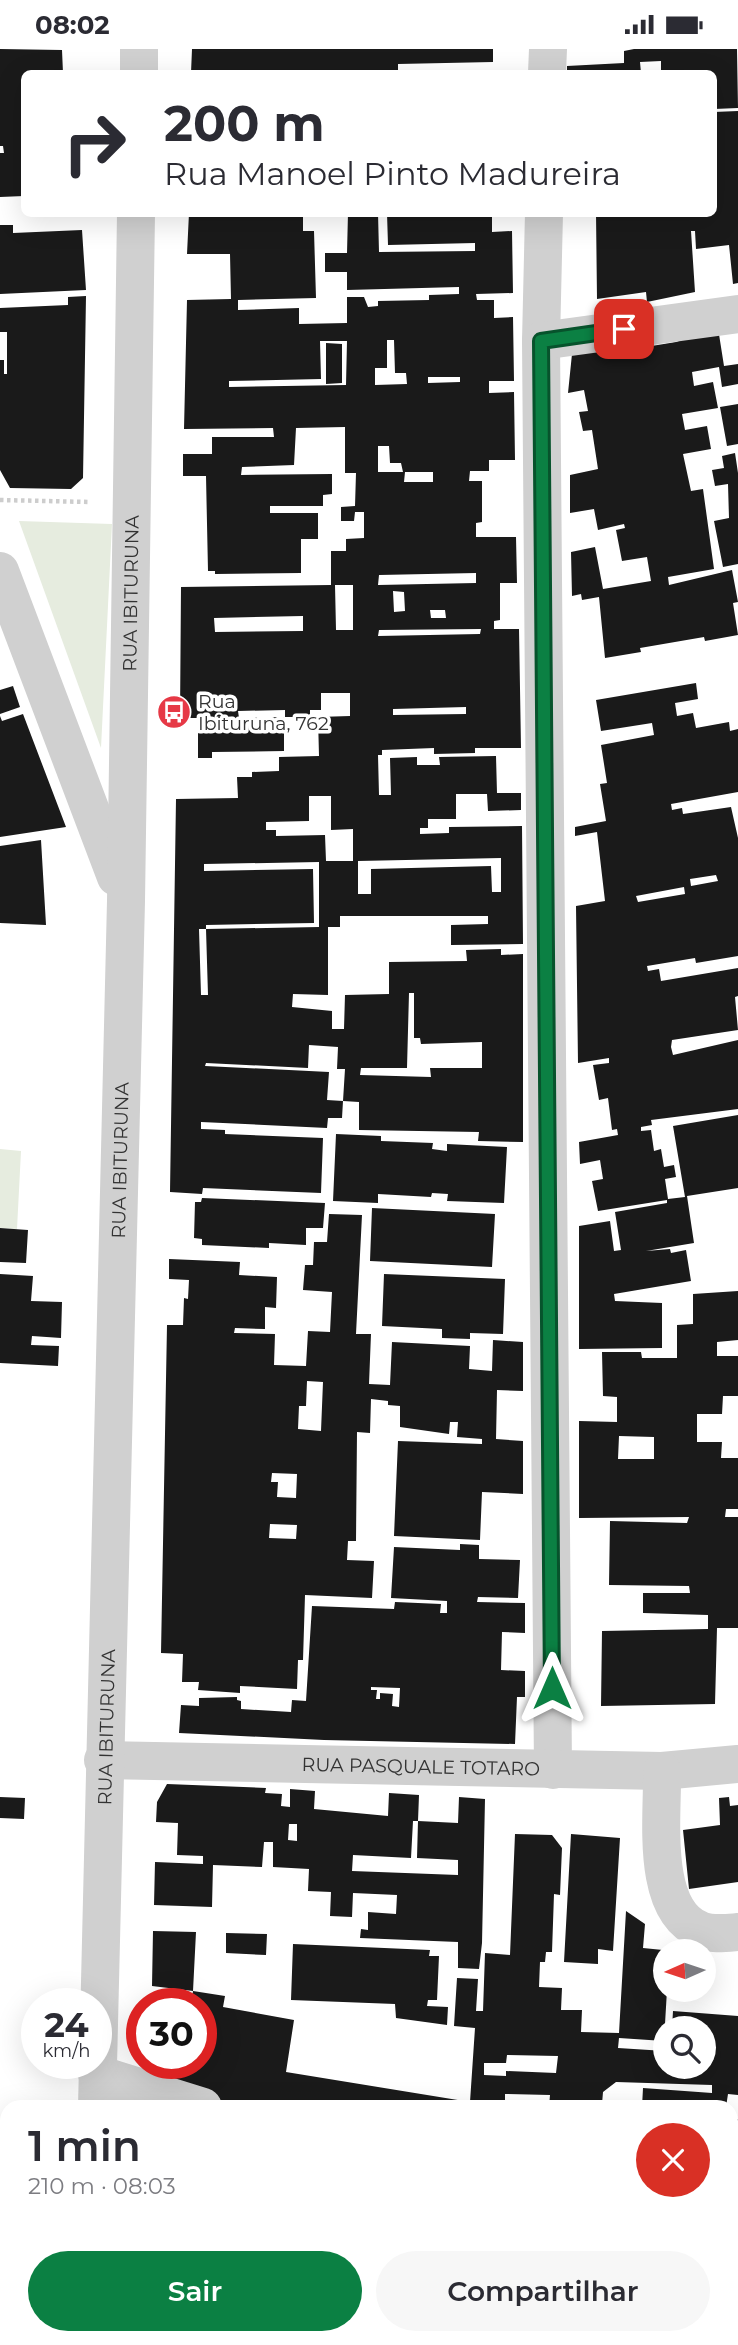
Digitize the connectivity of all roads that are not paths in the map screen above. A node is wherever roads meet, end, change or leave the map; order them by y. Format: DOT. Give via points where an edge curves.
graph roads {
  1 [pos="139,49"];
  2 [pos="548,49"];
  3 [pos="139,70"];
  4 [pos="547,70"];
  5 [pos="136,217"];
  6 [pos="544,217"];
  7 [pos="738,314"];
  8 [pos="541,341"];
  9 [pos="0,571"];
  10 [pos="126,901"];
  11 [pos="103,1760"];
  12 [pos="738,1764"];
  13 [pos="553,1770"];
  14 [pos="662,1771"];
  15 [pos="738,1932"];
  16 [pos="97,2090"];
  17 [pos="159,2100"];
  1 -- 3 [label="street"];
  2 -- 4 [label="street"];
  5 -- 10 [label="street, RUA IBITURUNA"];
  6 -- 8 [label="street"];
  7 -- 8 [label="street"];
  8 -- 13 [label="street"];
  9 -- 10 [label="street"];
  10 -- 11 [label="street, RUA IBITURUNA"];
  11 -- 13 [label="street, RUA PASQUALE TOTARO"];
  11 -- 16 [label="street, RUA IBITURUNA"];
  12 -- 14 [label="street, RUA PASQUALE TOTARO"];
  13 -- 14 [label="street, RUA PASQUALE TOTARO"];
  14 -- 15 [label="street" via="667,1891 684,1921 703,1932"];
  16 -- 17 [label="street"];
}
